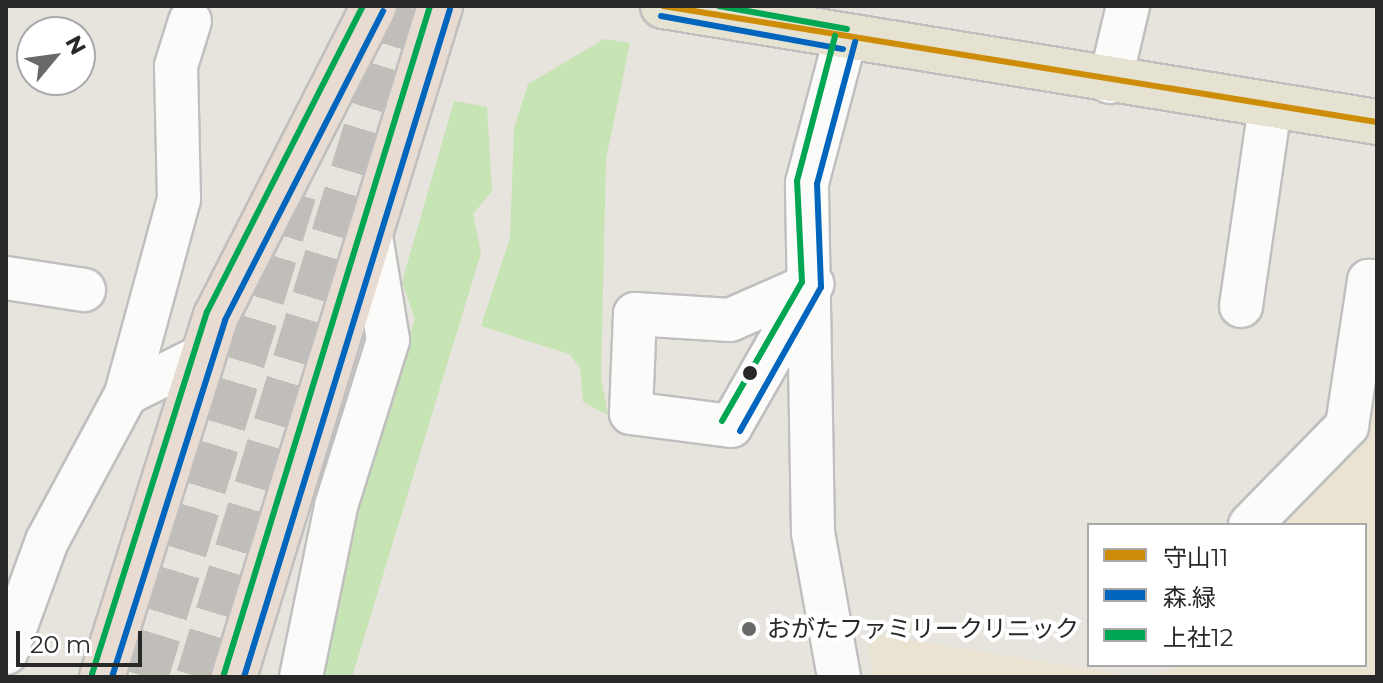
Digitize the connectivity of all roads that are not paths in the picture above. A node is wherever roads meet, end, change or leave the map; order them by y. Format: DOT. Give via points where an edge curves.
graph roads {
  1 [pos="374,6"];
  2 [pos="440,6"];
  3 [pos="1128,6"];
  4 [pos="690,9"];
  5 [pos="190,21"];
  6 [pos="845,39"];
  7 [pos="1110,82"];
  8 [pos="1270,106"];
  9 [pos="1377,122"];
  10 [pos="371,236"];
  11 [pos="6,278"];
  12 [pos="1377,281"];
  13 [pos="812,284"];
  14 [pos="84,290"];
  15 [pos="1241,306"];
  16 [pos="202,356"];
  17 [pos="126,394"];
  18 [pos="293,498"];
  19 [pos="1252,523"];
  20 [pos="6,653"];
  21 [pos="102,677"];
  22 [pos="234,677"];
  23 [pos="259,677"];
  24 [pos="301,677"];
  25 [pos="839,677"];
  1 -- 16 [label="highway" via="259,222"];
  2 -- 10 [label="highway"];
  3 -- 7 [label="street"];
  4 -- 6 [label="main road"];
  5 -- 17 [label="street" via="176,66 179,199"];
  6 -- 7 [label="main road"];
  6 -- 13 [label="street" via="807,183"];
  7 -- 8 [label="main road"];
  8 -- 9 [label="main road"];
  8 -- 15 [label="street"];
  10 -- 18 [label="highway"];
  10 -- 24 [label="street" via="388,340 336,506"];
  11 -- 14 [label="street"];
  12 -- 19 [label="street" via="1369,281 1347,426"];
  13 -- 13 [label="street" via="731,426 631,413 635,314 730,320"];
  13 -- 25 [label="street" via="813,533"];
  16 -- 17 [label="street"];
  16 -- 21 [label="highway"];
  17 -- 20 [label="street" via="47,541"];
  18 -- 22 [label="highway"];
  18 -- 23 [label="highway"];
}
